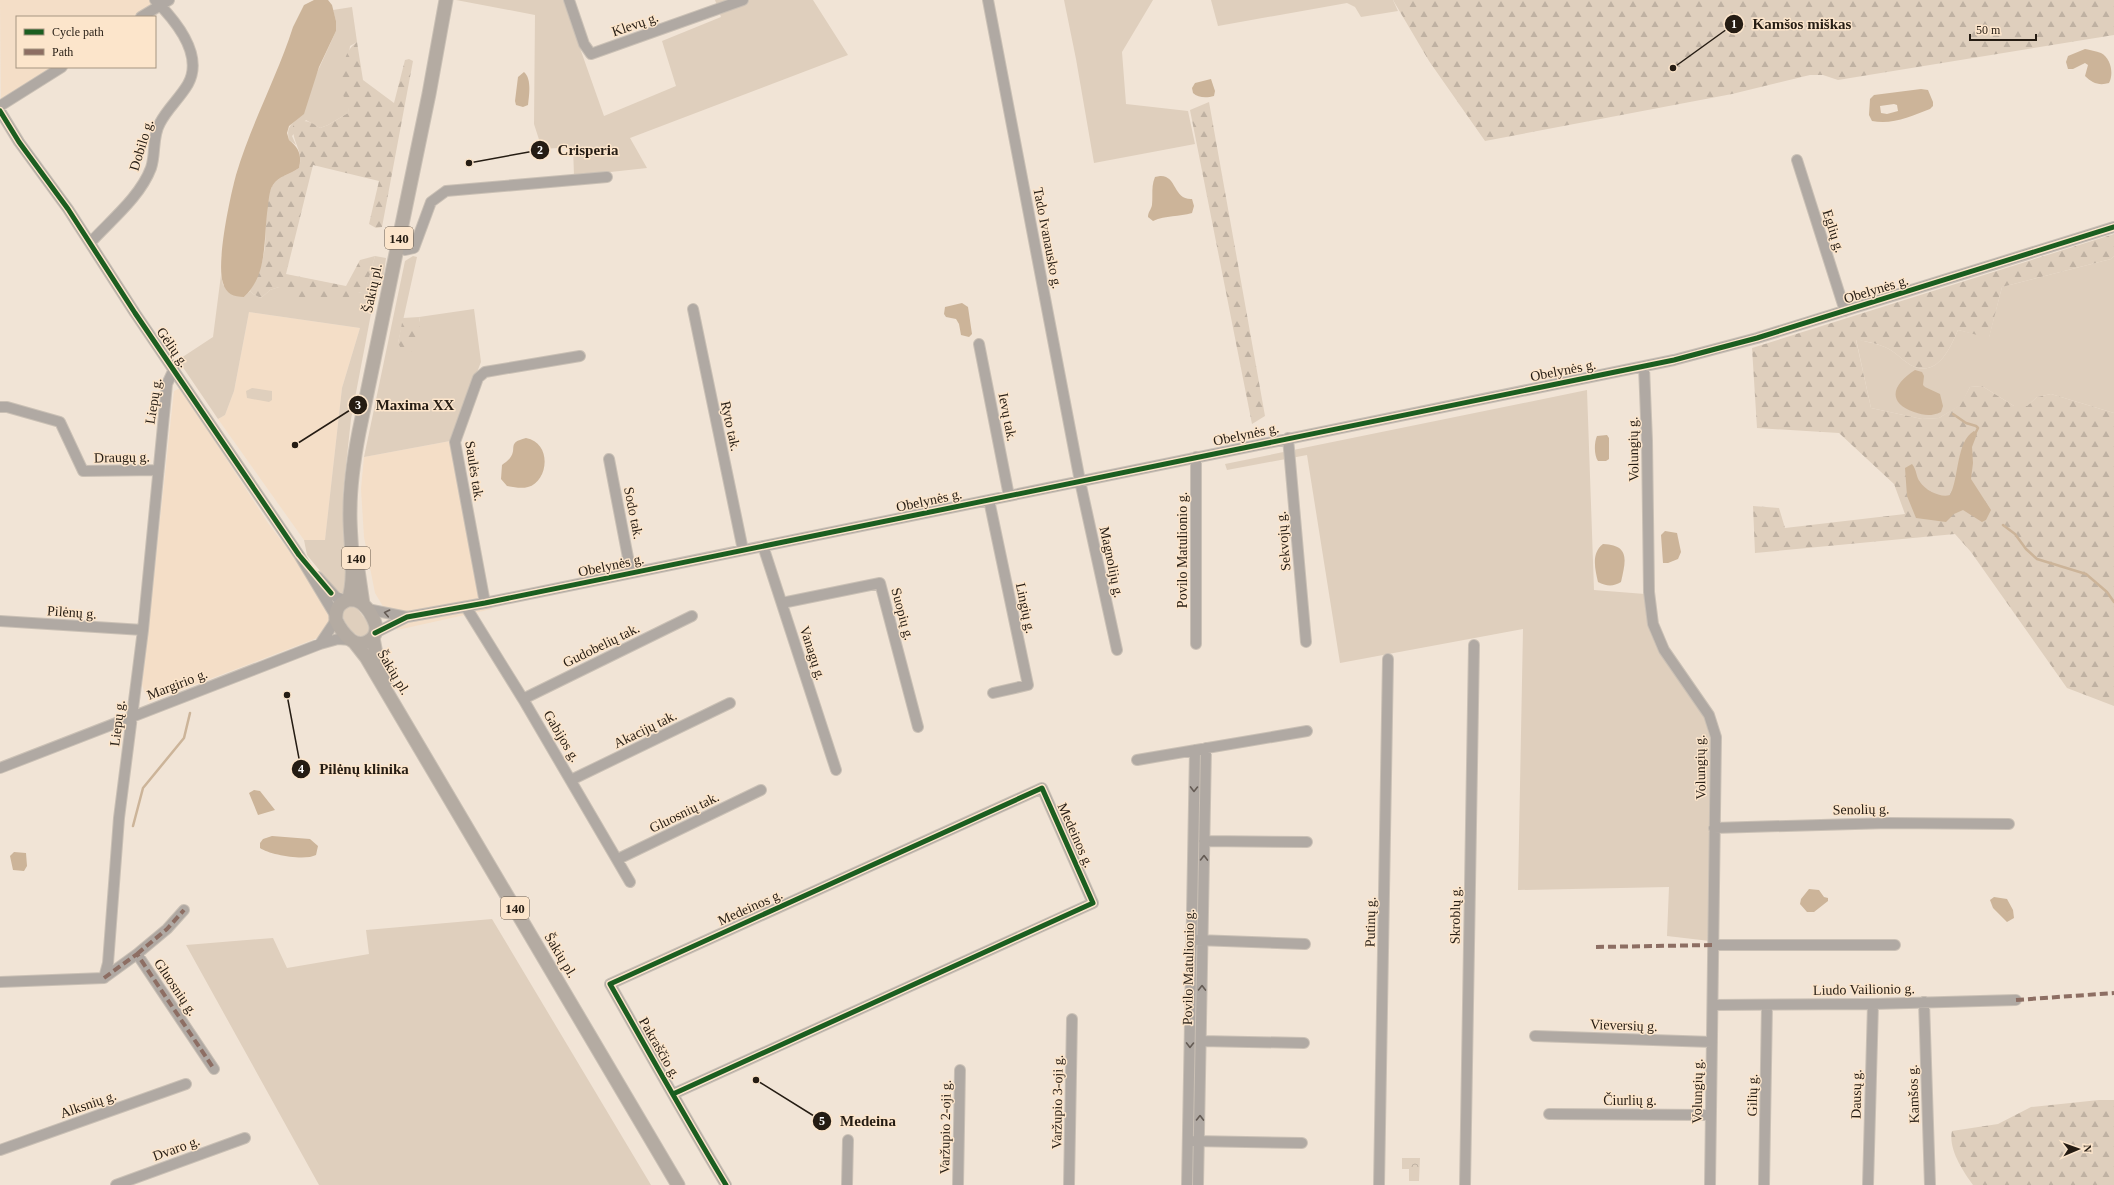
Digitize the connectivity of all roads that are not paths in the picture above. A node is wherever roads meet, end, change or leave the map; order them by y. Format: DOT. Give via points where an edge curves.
graph roads {
  1 [pos="446,0"];
  2 [pos="569,0"];
  3 [pos="743,0"];
  4 [pos="988,0"];
  5 [pos="161,2"];
  6 [pos="142,16"];
  7 [pos="60,68"];
  8 [pos="0,106"];
  9 [pos="0,112"];
  10 [pos="1797,160"];
  11 [pos="607,177"];
  12 [pos="2114,227"];
  13 [pos="90,243"];
  14 [pos="397,248"];
  15 [pos="693,308"];
  16 [pos="1845,311"];
  17 [pos="979,344"];
  18 [pos="580,356"];
  19 [pos="1644,367"];
  20 [pos="174,370"];
  21 [pos="0,407"];
  22 [pos="1288,438"];
  23 [pos="1196,457"];
  24 [pos="610,459"];
  25 [pos="158,470"];
  26 [pos="1080,481"];
  27 [pos="1009,496"];
  28 [pos="989,500"];
  29 [pos="350,512"];
  30 [pos="763,546"];
  31 [pos="743,550"];
  32 [pos="299,555"];
  33 [pos="631,573"];
  34 [pos="347,601"];
  35 [pos="485,603"];
  36 [pos="782,603"];
  37 [pos="365,606"];
  38 [pos="466,607"];
  39 [pos="692,616"];
  40 [pos="407,617"];
  41 [pos="336,618"];
  42 [pos="0,621"];
  43 [pos="143,630"];
  44 [pos="374,635"];
  45 [pos="353,641"];
  46 [pos="1306,642"];
  47 [pos="320,644"];
  48 [pos="1196,644"];
  49 [pos="1474,645"];
  50 [pos="1118,650"];
  51 [pos="1388,659"];
  52 [pos="993,693"];
  53 [pos="523,699"];
  54 [pos="730,703"];
  55 [pos="132,716"];
  56 [pos="918,727"];
  57 [pos="1307,731"];
  58 [pos="416,741"];
  59 [pos="1206,748"];
  60 [pos="1195,750"];
  61 [pos="1137,760"];
  62 [pos="0,768"];
  63 [pos="836,770"];
  64 [pos="571,780"];
  65 [pos="761,790"];
  66 [pos="2009,824"];
  67 [pos="1714,828"];
  68 [pos="1204,841"];
  69 [pos="1307,842"];
  70 [pos="618,859"];
  71 [pos="630,882"];
  72 [pos="184,910"];
  73 [pos="1192,940"];
  74 [pos="1203,940"];
  75 [pos="1305,944"];
  76 [pos="1714,945"];
  77 [pos="1895,945"];
  78 [pos="137,954"];
  79 [pos="104,978"];
  80 [pos="0,982"];
  81 [pos="610,984"];
  82 [pos="2016,1000"];
  83 [pos="1924,1002"];
  84 [pos="1872,1004"];
  85 [pos="1713,1005"];
  86 [pos="1767,1005"];
  87 [pos="1072,1019"];
  88 [pos="1535,1036"];
  89 [pos="1201,1041"];
  90 [pos="1304,1042"];
  91 [pos="1712,1042"];
  92 [pos="214,1069"];
  93 [pos="960,1070"];
  94 [pos="186,1084"];
  95 [pos="673,1094"];
  96 [pos="1549,1114"];
  97 [pos="1711,1115"];
  98 [pos="245,1138"];
  99 [pos="848,1140"];
  100 [pos="1188,1141"];
  101 [pos="1199,1141"];
  102 [pos="1302,1143"];
  103 [pos="0,1150"];
  104 [pos="116,1185"];
  105 [pos="678,1185"];
  106 [pos="726,1185"];
  107 [pos="847,1185"];
  108 [pos="958,1185"];
  109 [pos="1069,1185"];
  110 [pos="1187,1185"];
  111 [pos="1198,1185"];
  112 [pos="1379,1185"];
  113 [pos="1465,1185"];
  114 [pos="1710,1185"];
  115 [pos="1764,1185"];
  116 [pos="1868,1185"];
  117 [pos="1930,1185"];
  1 -- 14 [label="main road, Šakių pl. / 140"];
  2 -- 3 [label="street, Klevų g." via="584,44 591,54"];
  4 -- 26 [label="street, Tado Ivanausko g."];
  5 -- 6 [label="street"];
  5 -- 13 [label="street, Dobilo g." via="184,39 191,53 194,68 182,94 156,132 153,160 146,178 132,199"];
  7 -- 8 [label="street"];
  9 -- 13 [label="street, Gėlių g."];
  10 -- 16 [label="street, Eglių g."];
  11 -- 14 [label="street" via="446,191 431,202 414,248"];
  12 -- 16 [label="street, Obelynės g."];
  13 -- 20 [label="street, Gėlių g."];
  14 -- 29 [label="main road, Šakių pl. / 140" via="359,432 351,477"];
  15 -- 31 [label="street, Ryto tak."];
  16 -- 19 [label="street, Obelynės g." via="1716,350"];
  17 -- 27 [label="street, Ievų tak."];
  18 -- 35 [label="street, Saulės tak." via="485,372 478,378 455,438"];
  19 -- 22 [label="street, Obelynės g."];
  19 -- 67 [label="street, Volungių g." via="1651,610 1657,635 1664,650 1714,725 1717,753"];
  20 -- 25 [label="street, Liepų g." via="167,384"];
  20 -- 32 [label="street, Gėlių g."];
  21 -- 25 [label="street, Draugų g." via="60,422 83,471"];
  22 -- 23 [label="street, Obelynės g."];
  22 -- 46 [label="street, Sekvojų g."];
  23 -- 26 [label="street, Obelynės g."];
  23 -- 48 [label="street, Povilo Matulionio g."];
  24 -- 33 [label="street, Sodo tak."];
  25 -- 43 [label="street, Liepų g."];
  26 -- 27 [label="street, Obelynės g."];
  26 -- 50 [label="street, Magnolijų g."];
  27 -- 28 [label="street, Obelynės g."];
  28 -- 30 [label="street, Obelynės g."];
  28 -- 52 [label="street, Lingių g." via="1028,685"];
  29 -- 34 [label="main road, Šakių pl. / 140" via="351,585"];
  29 -- 37 [label="main road, Šakių pl. / 140"];
  30 -- 31 [label="street, Obelynės g."];
  30 -- 36 [label="street, Vanagų g."];
  31 -- 33 [label="street, Obelynės g."];
  32 -- 34 [label="street, Gėlių g." via="331,593 339,600"];
  32 -- 41 [label="street, Gėlių g."];
  33 -- 35 [label="street, Obelynės g."];
  34 -- 37 [label="main road" via="353,600"];
  34 -- 41 [label="main road, 140" via="339,605"];
  35 -- 38 [label="street, Obelynės g."];
  36 -- 56 [label="street, Suopių g." via="880,583"];
  36 -- 63 [label="street, Vanagų g."];
  40 -- 37 [label="street, Obelynės g., one-way"];
  37 -- 44 [label="main road, 140" via="375,623"];
  38 -- 40 [label="street, Obelynės g."];
  38 -- 53 [label="street, Gabijos g."];
  39 -- 53 [label="street, Gudobelių tak."];
  40 -- 44 [label="street, Obelynės g."];
  41 -- 45 [label="main road, 140"];
  41 -- 47 [label="street"];
  42 -- 43 [label="street, Pilėnų g."];
  43 -- 55 [label="street, Liepų g."];
  44 -- 45 [label="main road" via="365,643"];
  44 -- 58 [label="main road, Šakių pl. / 140" via="376,654"];
  45 -- 47 [label="street, Margirio g." via="338,640"];
  45 -- 58 [label="main road, Šakių pl. / 140" via="362,650"];
  47 -- 55 [label="street, Margirio g."];
  49 -- 113 [label="street, Skroblų g."];
  51 -- 112 [label="street, Putinų g."];
  53 -- 64 [label="street, Gabijos g."];
  54 -- 64 [label="street, Akacijų tak."];
  55 -- 62 [label="street, Margirio g."];
  55 -- 79 [label="street, Liepų g." via="120,818 108,963"];
  57 -- 59 [label="street"];
  58 -- 105 [label="main road, Šakių pl. / 140"];
  59 -- 60 [label="street"];
  59 -- 68 [label="street, Povilo Matulionio g."];
  60 -- 61 [label="street"];
  60 -- 73 [label="street, Povilo Matulionio g., one-way"];
  64 -- 70 [label="street, Gabijos g."];
  65 -- 70 [label="street, Gluosnių tak."];
  66 -- 67 [label="street, Senolių g." via="1889,822"];
  67 -- 76 [label="street, Volungių g."];
  68 -- 69 [label="street"];
  74 -- 68 [label="street, Povilo Matulionio g., one-way"];
  70 -- 71 [label="street, Gabijos g."];
  72 -- 78 [label="street" via="167,929"];
  73 -- 74 [label="street"];
  73 -- 100 [label="street, Povilo Matulionio g., one-way"];
  74 -- 75 [label="street"];
  89 -- 74 [label="street, Povilo Matulionio g., one-way"];
  76 -- 77 [label="street"];
  76 -- 85 [label="street, Volungių g."];
  78 -- 79 [label="street, Gluosnių g."];
  78 -- 92 [label="street, Gluosnių g."];
  79 -- 80 [label="street"];
  81 -- 95 [label="street, Pakraščio g."];
  81 -- 95 [label="street, Medeinos g." via="1042,788 1093,903"];
  82 -- 83 [label="street, Liudo Vailionio g."];
  83 -- 84 [label="street, Liudo Vailionio g."];
  83 -- 117 [label="street, Kamšos g."];
  84 -- 86 [label="street, Liudo Vailionio g."];
  84 -- 116 [label="street, Dausų g."];
  85 -- 86 [label="street, Liudo Vailionio g."];
  85 -- 91 [label="street, Volungių g."];
  86 -- 115 [label="street, Gilių g."];
  87 -- 109 [label="street, Varžupio 3-oji g."];
  88 -- 91 [label="street, Vieversių g."];
  89 -- 90 [label="street"];
  101 -- 89 [label="street, Povilo Matulionio g., one-way"];
  91 -- 97 [label="street, Volungių g."];
  93 -- 108 [label="street, Varžupio 2-oji g."];
  94 -- 103 [label="street, Alksnių g."];
  95 -- 106 [label="street, Pakraščio g."];
  96 -- 97 [label="street, Čiurlių g."];
  97 -- 114 [label="street, Volungių g."];
  98 -- 104 [label="street, Dvaro g."];
  99 -- 107 [label="street"];
  100 -- 101 [label="street"];
  100 -- 110 [label="street, Povilo Matulionio g."];
  101 -- 102 [label="street"];
  101 -- 111 [label="street, Povilo Matulionio g."];
}
